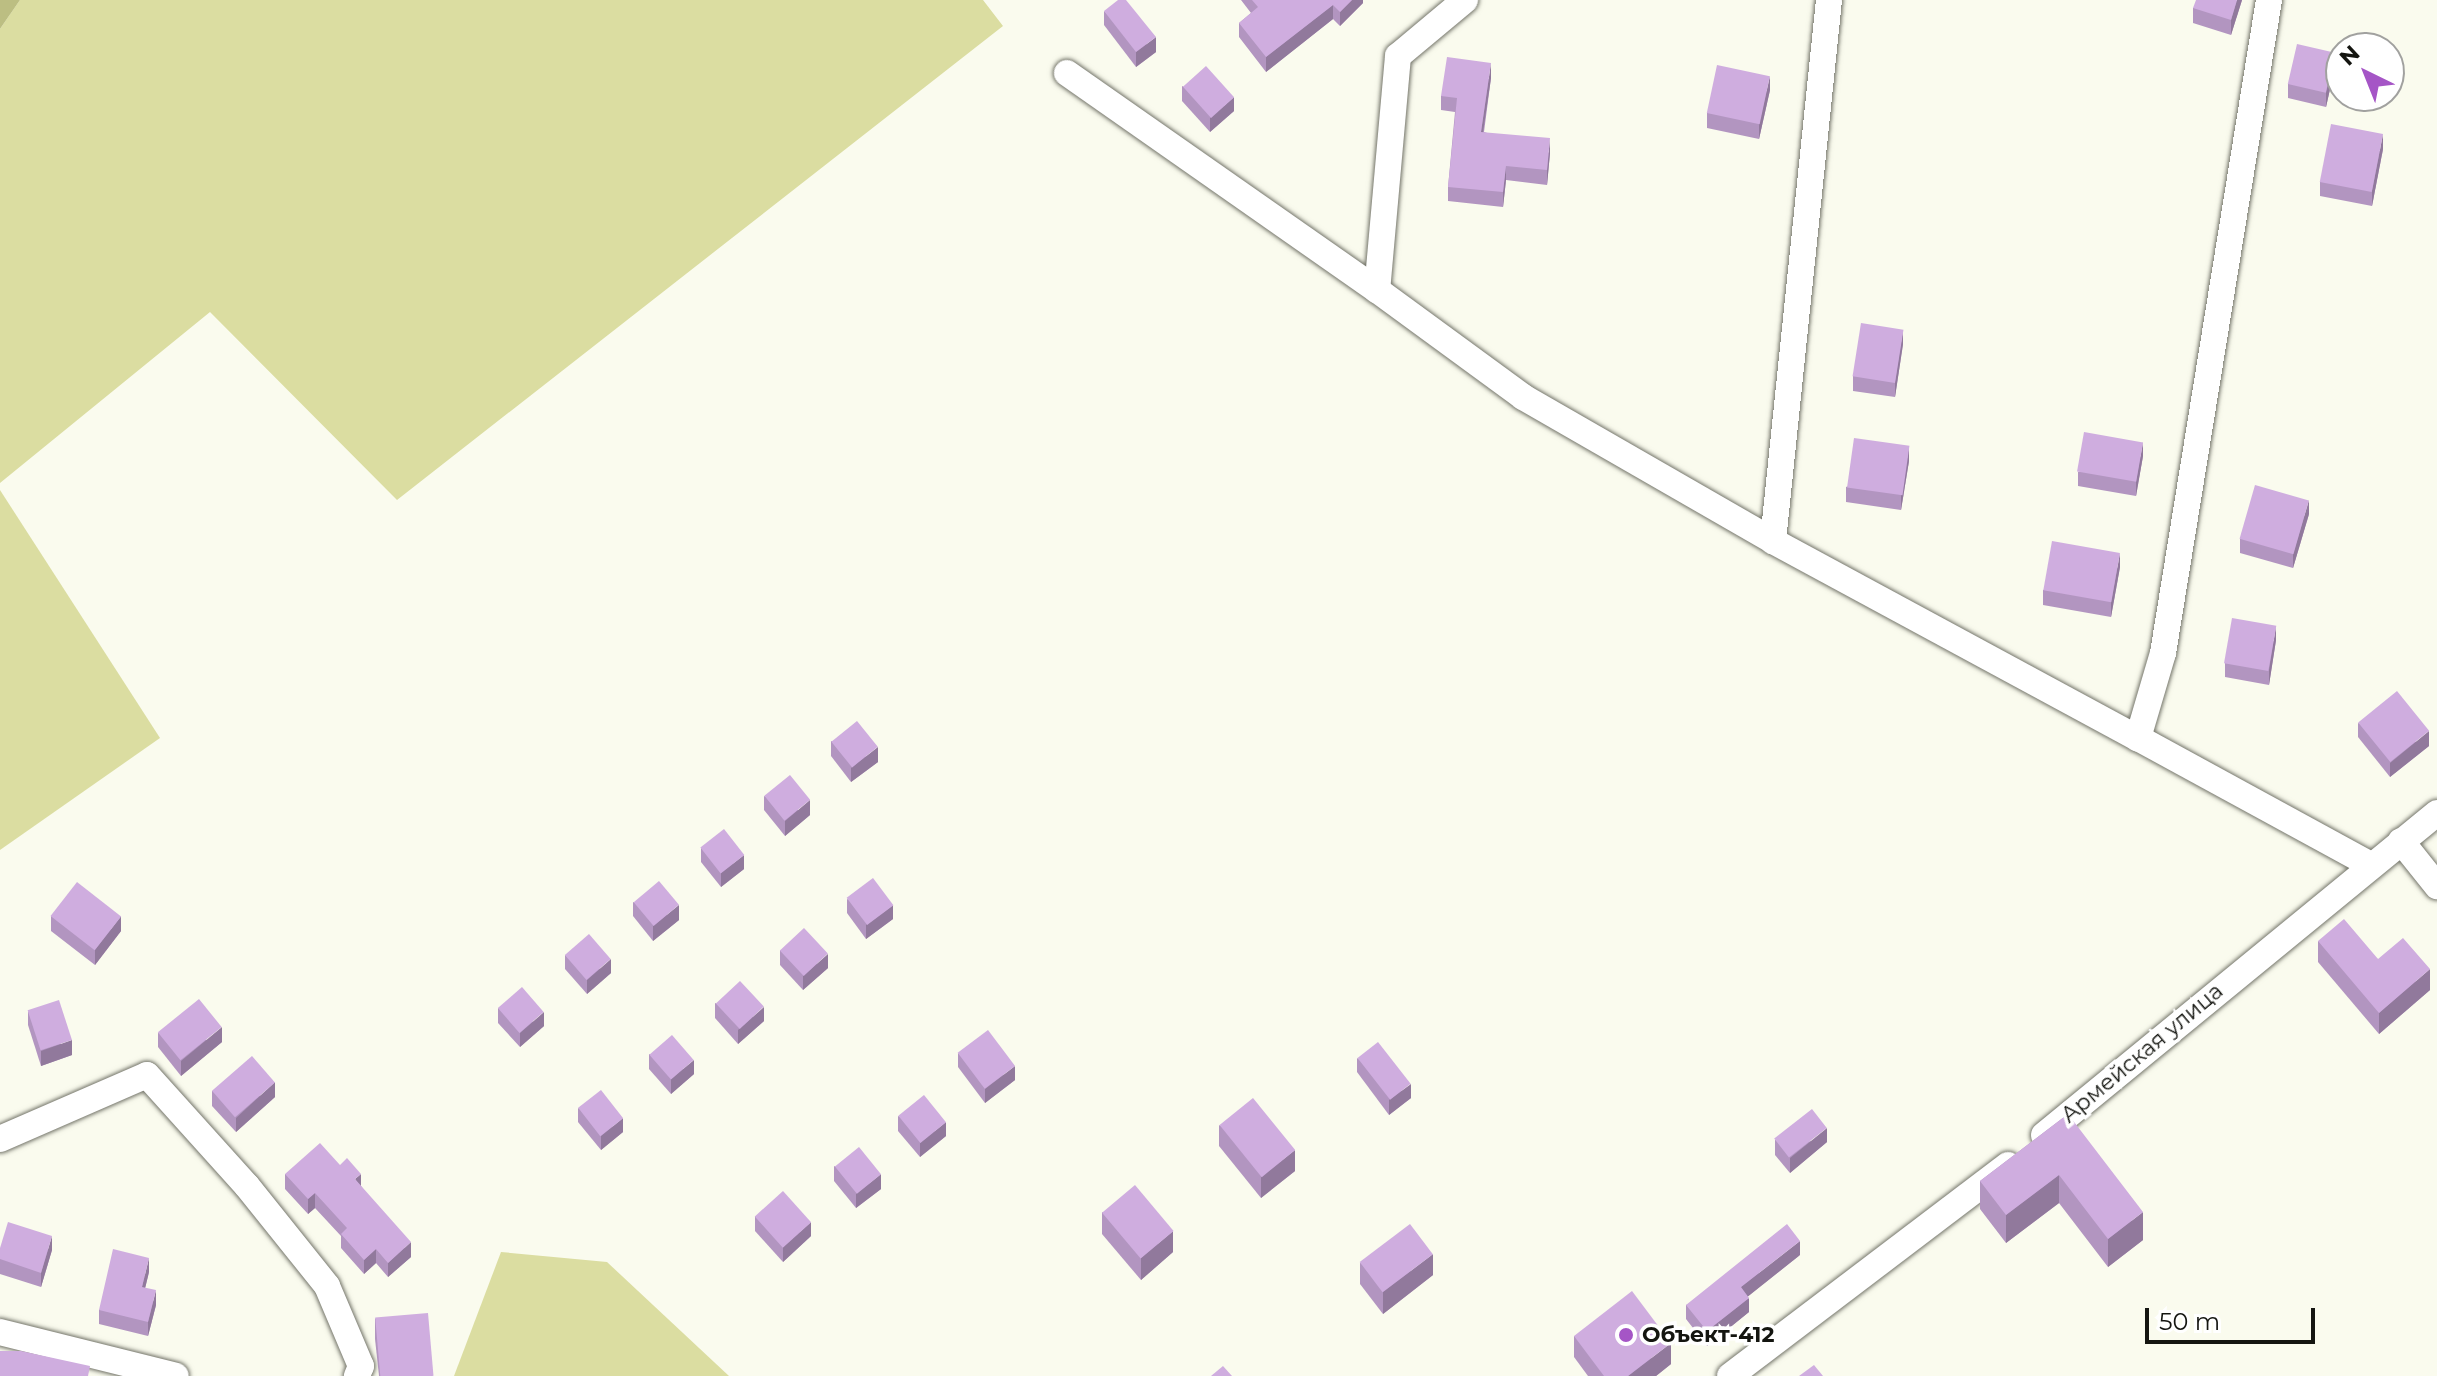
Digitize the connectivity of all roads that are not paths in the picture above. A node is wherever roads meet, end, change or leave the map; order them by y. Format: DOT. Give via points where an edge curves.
graph roads {
  1 [pos="1465,0"];
  2 [pos="1829,0"];
  3 [pos="2269,0"];
  4 [pos="1067,73"];
  5 [pos="1377,290"];
  6 [pos="1773,541"];
  7 [pos="2138,738"];
  8 [pos="2437,813"];
  9 [pos="2401,841"];
  10 [pos="2371,865"];
  11 [pos="2437,886"];
  12 [pos="0,1139"];
  13 [pos="0,1332"];
  14 [pos="176,1376"];
  15 [pos="357,1376"];
  16 [pos="1730,1376"];
  1 -- 5 [label="street" via="1398,56"];
  2 -- 6 [label="street"];
  3 -- 7 [label="street" via="2163,653"];
  4 -- 5 [label="street"];
  5 -- 6 [label="street" via="1523,397"];
  6 -- 7 [label="street"];
  7 -- 10 [label="street"];
  8 -- 9 [label="street, Армейская улица"];
  9 -- 10 [label="street, Армейская улица"];
  9 -- 11 [label="street"];
  10 -- 16 [label="street, Армейская улица" via="1951,1212"];
  12 -- 15 [label="street" via="147,1075 247,1186 327,1286 361,1366"];
  13 -- 14 [label="street"];
}
